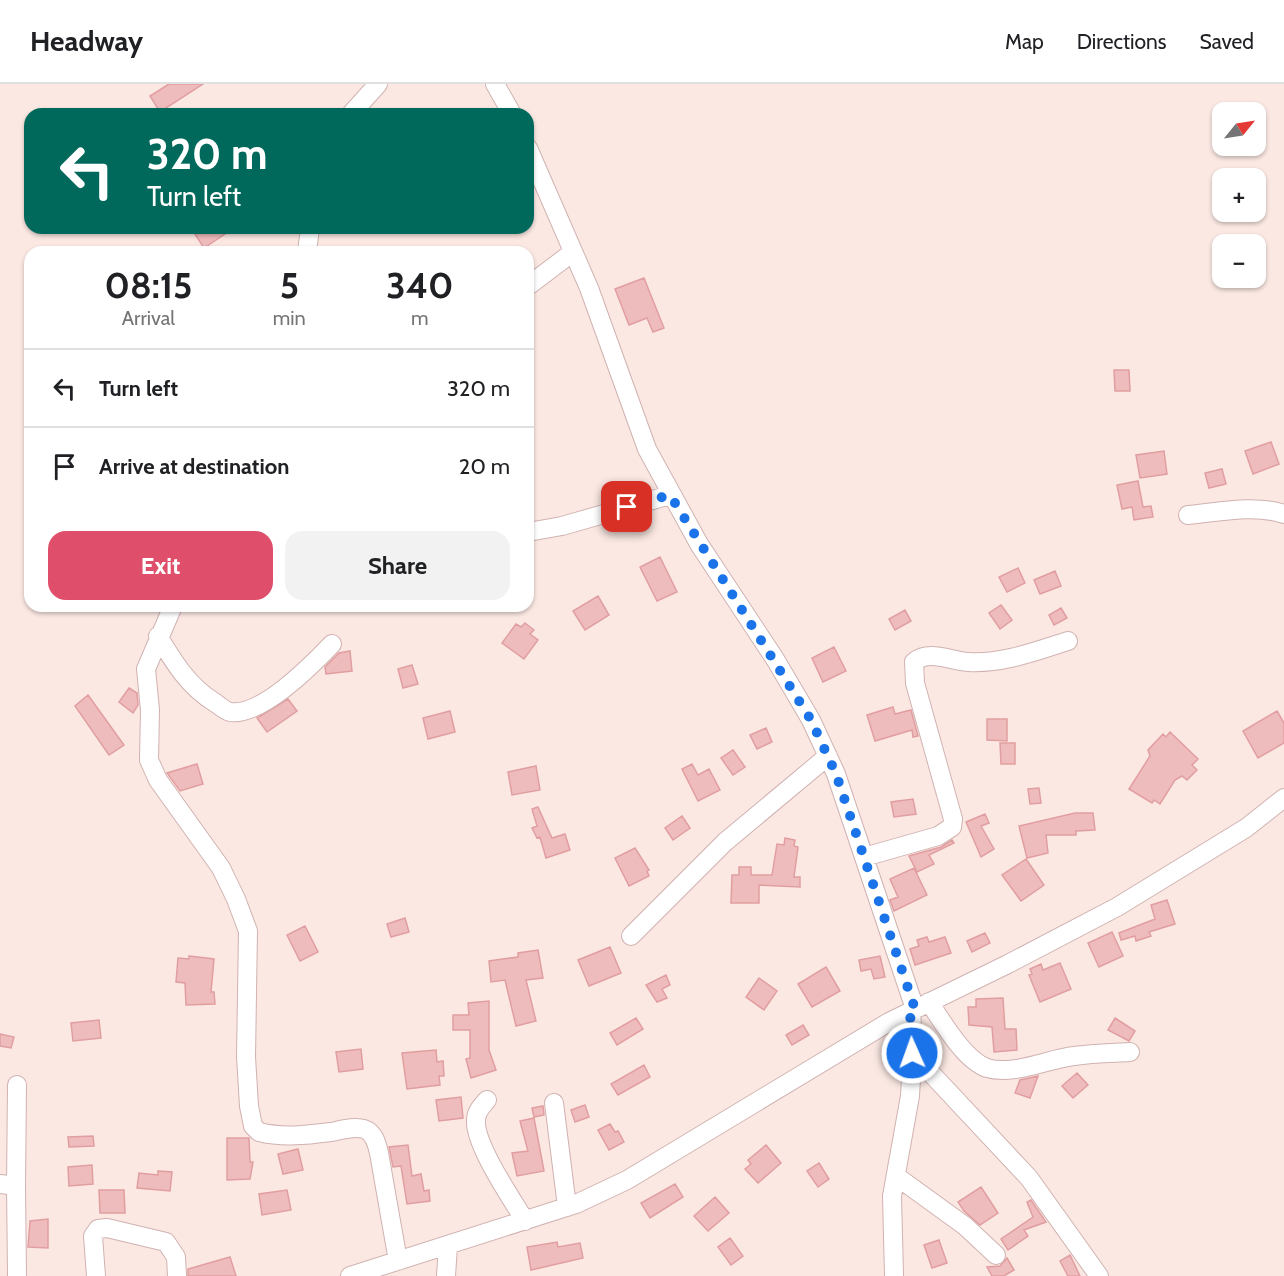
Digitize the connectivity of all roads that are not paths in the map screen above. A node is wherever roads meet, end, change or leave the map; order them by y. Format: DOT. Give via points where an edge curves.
graph roads {
  1 [pos="378,84"];
  2 [pos="495,84"];
  3 [pos="356,108"];
  4 [pos="509,108"];
  5 [pos="534,162"];
  6 [pos="573,252"];
  7 [pos="534,281"];
  8 [pos="670,495"];
  9 [pos="1284,514"];
  10 [pos="1188,515"];
  11 [pos="534,531"];
  12 [pos="170,612"];
  13 [pos="158,636"];
  14 [pos="1068,641"];
  15 [pos="332,644"];
  16 [pos="828,756"];
  17 [pos="1284,798"];
  18 [pos="864,857"];
  19 [pos="631,936"];
  20 [pos="918,1008"];
  21 [pos="1130,1052"];
  22 [pos="912,1053"];
  23 [pos="17,1085"];
  24 [pos="487,1100"];
  25 [pos="554,1103"];
  26 [pos="896,1176"];
  27 [pos="8,1185"];
  28 [pos="567,1207"];
  29 [pos="525,1221"];
  30 [pos="448,1246"];
  31 [pos="996,1255"];
  32 [pos="398,1261"];
  33 [pos="16,1276"];
  34 [pos="96,1276"];
  35 [pos="177,1276"];
  36 [pos="350,1276"];
  37 [pos="446,1276"];
  38 [pos="894,1276"];
  39 [pos="1099,1276"];
  1 -- 3 [label="street"];
  2 -- 4 [label="street"];
  5 -- 6 [label="street"];
  6 -- 7 [label="street"];
  6 -- 8 [label="street" via="647,449"];
  8 -- 11 [label="street"];
  8 -- 16 [label="street" via="775,658"];
  9 -- 10 [label="street" via="1250,509"];
  12 -- 13 [label="street"];
  13 -- 15 [label="street" via="182,676 229,712 256,706 304,674"];
  13 -- 32 [label="street" via="146,669 149,760 158,780 221,868 248,931 246,1057 253,1126 268,1135 297,1136 353,1129 369,1133 379,1153"];
  14 -- 18 [label="street" via="1006,660 968,662 928,655 914,662 915,682 952,827 938,836"];
  16 -- 18 [label="street"];
  16 -- 19 [label="street" via="725,843"];
  17 -- 20 [label="street" via="1245,828 1117,906"];
  18 -- 20 [label="street"];
  20 -- 21 [label="street" via="971,1057 985,1067 1001,1071 1074,1056"];
  20 -- 22 [label="street"];
  20 -- 28 [label="street" via="627,1180"];
  22 -- 26 [label="street" via="910,1096"];
  22 -- 39 [label="street" via="1029,1178"];
  23 -- 27 [label="street"];
  24 -- 29 [label="street" via="478,1111 478,1135"];
  25 -- 28 [label="street"];
  26 -- 31 [label="street" via="965,1226"];
  26 -- 38 [label="street" via="892,1196"];
  27 -- 33 [label="street"];
  28 -- 29 [label="street"];
  29 -- 30 [label="street"];
  30 -- 32 [label="street"];
  30 -- 37 [label="street"];
  32 -- 36 [label="street"];
  34 -- 35 [label="street" via="93,1236 98,1229 107,1228 166,1242 176,1257"];
}
